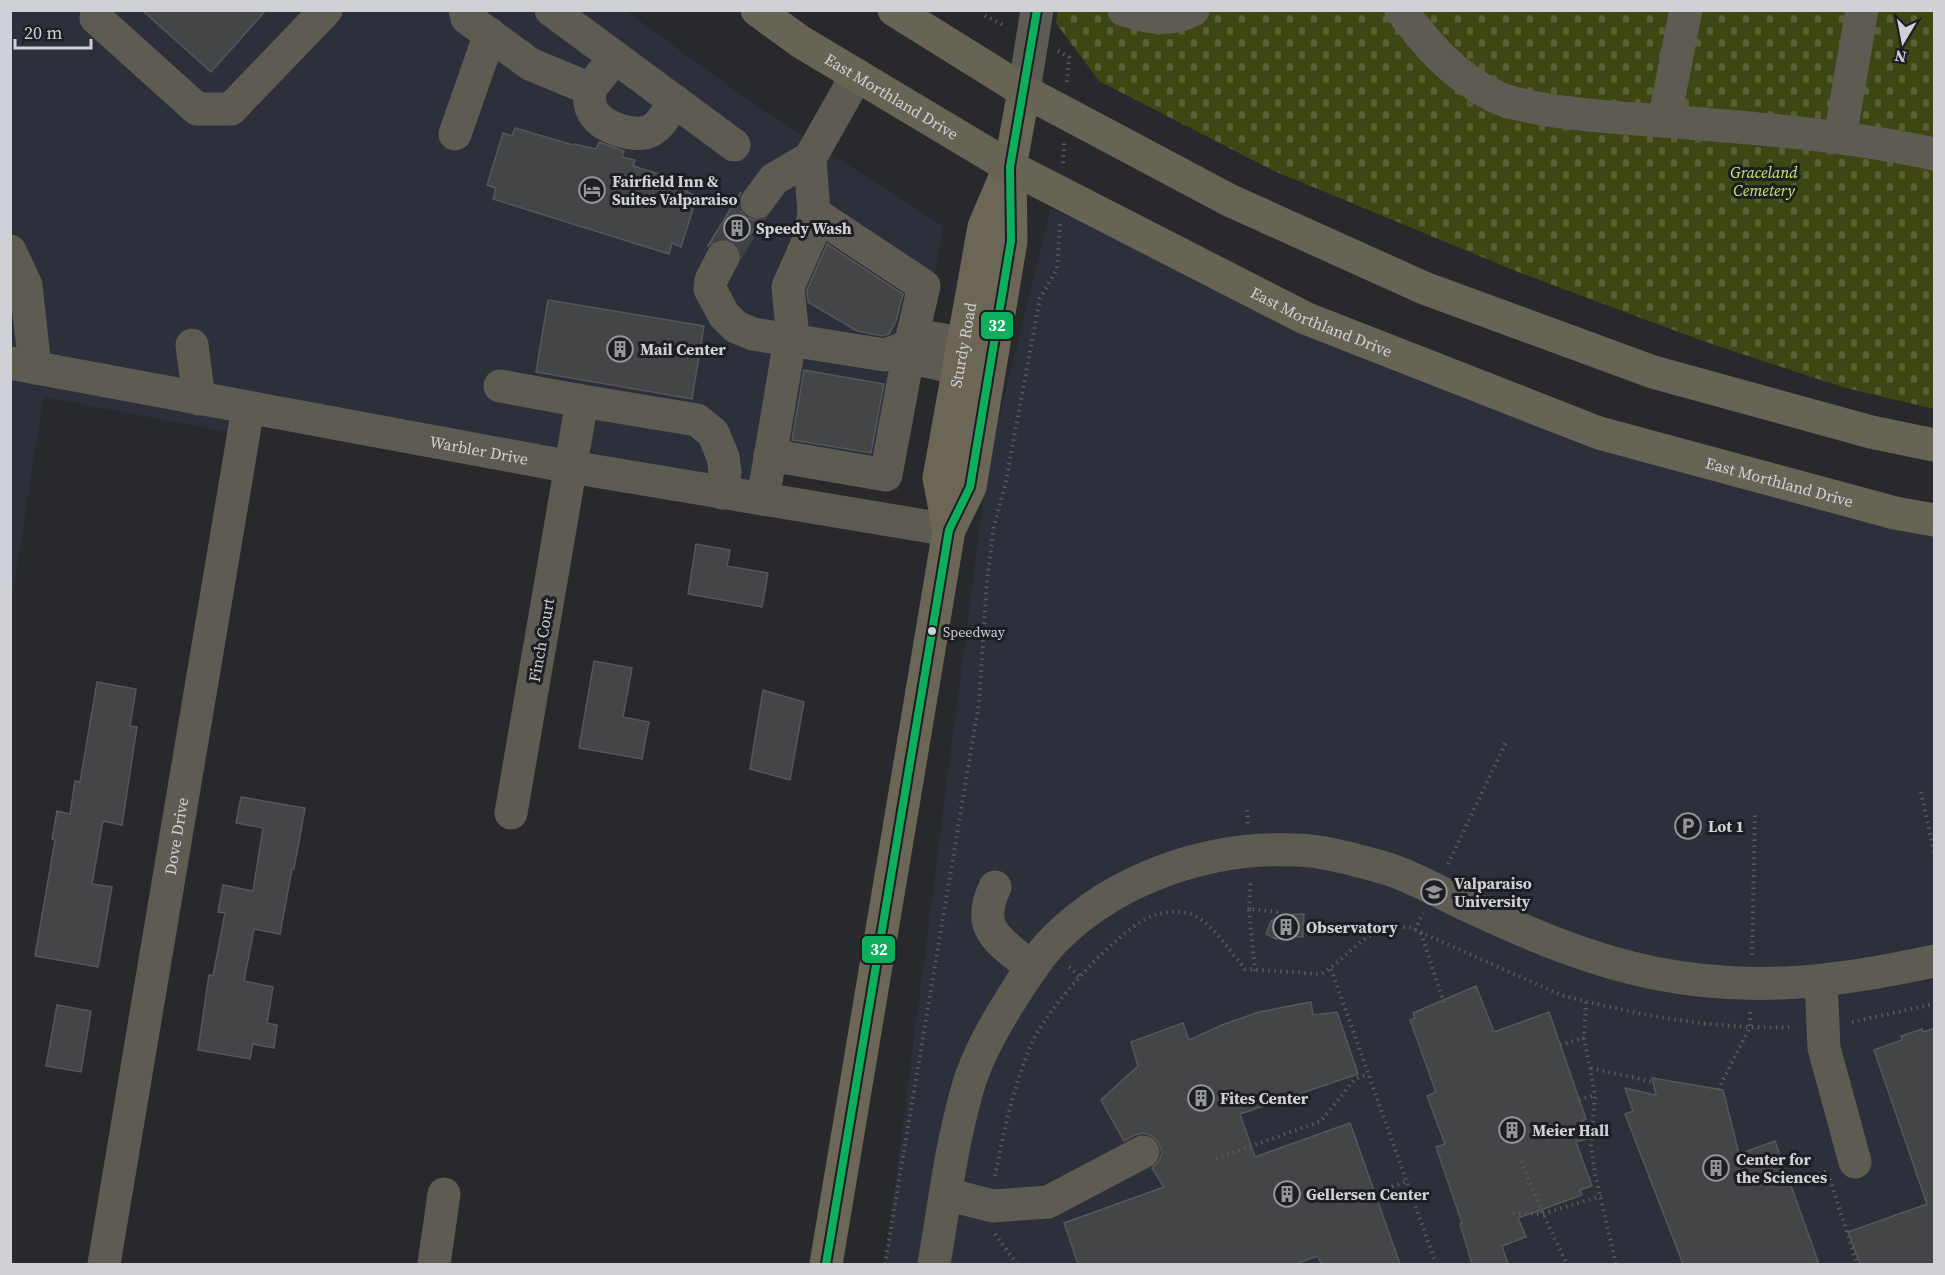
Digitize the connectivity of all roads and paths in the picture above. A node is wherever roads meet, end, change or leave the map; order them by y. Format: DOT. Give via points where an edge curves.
graph roads {
  1 [pos="97,10"];
  2 [pos="326,10"];
  3 [pos="465,10"];
  4 [pos="551,10"];
  5 [pos="757,10"];
  6 [pos="894,10"];
  7 [pos="1037,10"];
  8 [pos="1124,10"];
  9 [pos="1193,10"];
  10 [pos="1401,10"];
  11 [pos="1686,10"];
  12 [pos="1862,10"];
  13 [pos="490,34"];
  14 [pos="615,57"];
  15 [pos="857,75"];
  16 [pos="590,89"];
  17 [pos="1024,91"];
  18 [pos="675,101"];
  19 [pos="1664,121"];
  20 [pos="455,134"];
  21 [pos="1839,137"];
  22 [pos="734,145"];
  23 [pos="1935,154"];
  24 [pos="810,158"];
  25 [pos="1010,166"];
  26 [pos="757,202"];
  27 [pos="814,213"];
  28 [pos="10,251"];
  29 [pos="723,257"];
  30 [pos="1057,269"];
  31 [pos="790,339"];
  32 [pos="192,345"];
  33 [pos="910,346"];
  34 [pos="961,356"];
  35 [pos="23,365"];
  36 [pos="500,386"];
  37 [pos="199,399"];
  38 [pos="582,401"];
  39 [pos="248,408"];
  40 [pos="1935,445"];
  41 [pos="770,455"];
  42 [pos="571,467"];
  43 [pos="722,493"];
  44 [pos="763,499"];
  45 [pos="1935,520"];
  46 [pos="949,530"];
  47 [pos="1507,740"];
  48 [pos="1921,792"];
  49 [pos="511,813"];
  50 [pos="1755,815"];
  51 [pos="1935,852"];
  52 [pos="995,886"];
  53 [pos="1434,890"];
  54 [pos="1279,912"];
  55 [pos="1415,930"];
  56 [pos="1421,932"];
  57 [pos="1935,961"];
  58 [pos="1032,968"];
  59 [pos="1331,968"];
  60 [pos="1255,971"];
  61 [pos="1821,981"];
  62 [pos="1751,984"];
  63 [pos="1587,1002"];
  64 [pos="1444,1003"];
  65 [pos="1935,1004"];
  66 [pos="1822,1025"];
  67 [pos="1750,1027"];
  68 [pos="1584,1038"];
  69 [pos="1560,1045"];
  70 [pos="1591,1068"];
  71 [pos="1367,1074"];
  72 [pos="1653,1082"];
  73 [pos="1718,1090"];
  74 [pos="1595,1095"];
  75 [pos="1579,1100"];
  76 [pos="1143,1152"];
  77 [pos="1216,1159"];
  78 [pos="1521,1161"];
  79 [pos="1842,1167"];
  80 [pos="1407,1181"];
  81 [pos="994,1183"];
  82 [pos="1790,1183"];
  83 [pos="1375,1193"];
  84 [pos="444,1194"];
  85 [pos="945,1194"];
  86 [pos="1600,1196"];
  87 [pos="1513,1213"];
  88 [pos="1543,1214"];
  89 [pos="993,1230"];
  90 [pos="1858,1261"];
  91 [pos="104,1264"];
  92 [pos="434,1264"];
  93 [pos="826,1264"];
  94 [pos="885,1264"];
  95 [pos="934,1264"];
  96 [pos="1017,1264"];
  97 [pos="1436,1264"];
  98 [pos="1566,1264"];
  99 [pos="1616,1264"];
  1 -- 2 [label="street" via="96,18 197,109 231,109"];
  3 -- 13 [label="street" via="467,18"];
  4 -- 14 [label="street"];
  5 -- 15 [label="highway, East Morthland Drive"];
  6 -- 17 [label="highway"];
  7 -- 17 [label="street, Sturdy Road"];
  8 -- 9 [label="street" via="1164,19"];
  10 -- 19 [label="street" via="1448,67 1496,97 1579,116"];
  11 -- 19 [label="street"];
  12 -- 21 [label="street"];
  13 -- 16 [label="street" via="530,64"];
  13 -- 20 [label="street"];
  14 -- 16 [label="street"];
  14 -- 18 [label="street"];
  15 -- 24 [label="street"];
  15 -- 25 [label="highway, East Morthland Drive"];
  16 -- 18 [label="street" via="589,101 598,119 638,133 659,125"];
  17 -- 25 [label="main road, Sturdy Road"];
  17 -- 40 [label="highway" via="1229,200 1424,288 1653,372 1871,432"];
  18 -- 22 [label="street"];
  19 -- 21 [label="street"];
  21 -- 23 [label="street"];
  24 -- 26 [label="street" via="774,179"];
  24 -- 27 [label="street"];
  25 -- 34 [label="main road, Sturdy Road" via="984,226"];
  25 -- 45 [label="highway, East Morthland Drive" via="1305,318 1599,433 1895,513"];
  25 -- 46 [label="main road, Sturdy Road" via="1011,240 970,487"];
  27 -- 31 [label="street" via="810,237 788,287"];
  27 -- 33 [label="street" via="924,286"];
  28 -- 35 [label="street" via="26,285"];
  29 -- 31 [label="street" via="710,289 724,315 736,327 753,334"];
  30 -- 94 [label="path" via="1040,298 994,526 979,703"];
  31 -- 33 [label="street" via="885,355"];
  31 -- 41 [label="street"];
  32 -- 37 [label="street"];
  33 -- 34 [label="street" via="926,337"];
  33 -- 41 [label="street" via="886,475"];
  34 -- 46 [label="main road, Sturdy Road" via="939,478"];
  35 -- 37 [label="street, Warbler Drive"];
  36 -- 38 [label="street"];
  37 -- 39 [label="street, Warbler Drive"];
  38 -- 42 [label="street, Finch Court"];
  38 -- 43 [label="street" via="697,420 713,433 723,457"];
  39 -- 42 [label="street, Warbler Drive"];
  39 -- 91 [label="street, Dove Drive"];
  41 -- 44 [label="street"];
  42 -- 43 [label="street, Warbler Drive"];
  42 -- 49 [label="street, Finch Court"];
  43 -- 44 [label="street, Warbler Drive"];
  44 -- 46 [label="street, Warbler Drive"];
  46 -- 93 [label="main road, Sturdy Road"];
  47 -- 53 [label="path"];
  48 -- 51 [label="path"];
  50 -- 62 [label="path"];
  52 -- 58 [label="street" via="987,907 988,927"];
  53 -- 55 [label="path"];
  53 -- 58 [label="street" via="1389,869 1298,850 1250,850 1200,859 1147,876 1103,900 1055,939"];
  53 -- 62 [label="street" via="1602,961 1715,983"];
  54 -- 60 [label="path" via="1249,909"];
  55 -- 56 [label="path"];
  55 -- 59 [label="path" via="1387,928 1366,937"];
  56 -- 63 [label="path" via="1561,995"];
  56 -- 64 [label="path"];
  57 -- 61 [label="street"];
  58 -- 85 [label="street" via="988,1035 968,1086"];
  59 -- 60 [label="path" via="1321,974"];
  59 -- 71 [label="path"];
  60 -- 81 [label="path" via="1245,969 1210,927 1194,915 1154,915 1129,931 1079,976 1031,1043 1007,1116"];
  61 -- 62 [label="street"];
  61 -- 66 [label="street"];
  62 -- 67 [label="path"];
  63 -- 67 [label="path" via="1667,1019"];
  63 -- 68 [label="path"];
  65 -- 66 [label="path"];
  66 -- 67 [label="path"];
  66 -- 79 [label="street"];
  67 -- 73 [label="path"];
  68 -- 69 [label="path"];
  68 -- 70 [label="path"];
  70 -- 72 [label="path"];
  70 -- 74 [label="path"];
  71 -- 77 [label="path" via="1355,1079 1321,1121"];
  71 -- 80 [label="path"];
  74 -- 75 [label="path"];
  74 -- 86 [label="path" via="1592,1145"];
  76 -- 85 [label="street" via="1048,1202 993,1206"];
  78 -- 88 [label="path"];
  79 -- 82 [label="path"];
  79 -- 90 [label="path"];
  80 -- 83 [label="path"];
  80 -- 97 [label="path"];
  84 -- 92 [label="street"];
  85 -- 95 [label="street"];
  86 -- 88 [label="path"];
  86 -- 99 [label="path"];
  87 -- 88 [label="path"];
  88 -- 98 [label="path"];
  89 -- 96 [label="path"];
}
